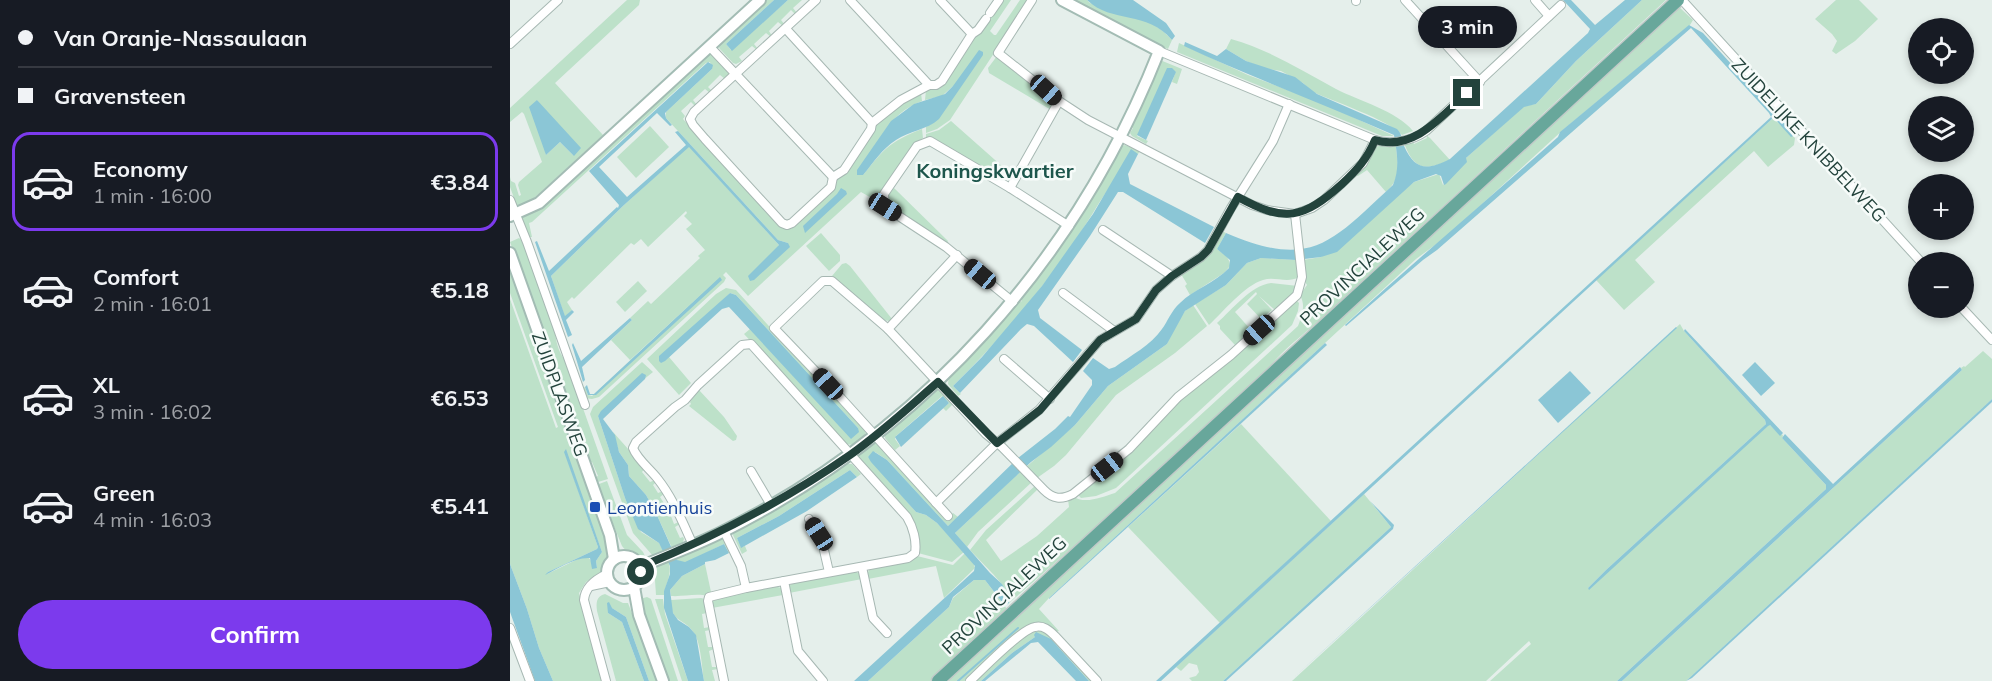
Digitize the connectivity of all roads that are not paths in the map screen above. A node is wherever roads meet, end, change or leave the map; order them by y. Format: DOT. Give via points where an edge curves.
graph roads {
  1 [pos="558,0"];
  2 [pos="760,0"];
  3 [pos="816,0"];
  4 [pos="850,0"];
  5 [pos="940,0"];
  6 [pos="999,0"];
  7 [pos="1032,0"];
  8 [pos="1062,0"];
  9 [pos="1405,0"];
  10 [pos="1535,0"];
  11 [pos="1678,1"];
  12 [pos="1561,6"];
  13 [pos="1550,16"];
  14 [pos="786,29"];
  15 [pos="972,34"];
  16 [pos="510,44"];
  17 [pos="710,47"];
  18 [pos="1159,51"];
  19 [pos="735,74"];
  20 [pos="1480,82"];
  21 [pos="929,85"];
  22 [pos="1059,101"];
  23 [pos="1289,104"];
  24 [pos="872,123"];
  25 [pos="1121,138"];
  26 [pos="1375,140"];
  27 [pos="833,177"];
  28 [pos="1010,188"];
  29 [pos="1238,197"];
  30 [pos="510,200"];
  31 [pos="1295,214"];
  32 [pos="513,215"];
  33 [pos="1069,226"];
  34 [pos="1103,230"];
  35 [pos="1912,252"];
  36 [pos="510,253"];
  37 [pos="957,255"];
  38 [pos="1172,276"];
  39 [pos="1063,293"];
  40 [pos="1013,302"];
  41 [pos="1971,318"];
  42 [pos="888,329"];
  43 [pos="1114,331"];
  44 [pos="1992,340"];
  45 [pos="1004,359"];
  46 [pos="938,382"];
  47 [pos="1050,399"];
  48 [pos="585,405"];
  49 [pos="875,436"];
  50 [pos="997,443"];
  51 [pos="851,454"];
  52 [pos="751,471"];
  53 [pos="936,503"];
  54 [pos="771,505"];
  55 [pos="948,516"];
  56 [pos="809,519"];
  57 [pos="724,531"];
  58 [pos="693,545"];
  59 [pos="619,557"];
  60 [pos="640,567"];
  61 [pos="862,567"];
  62 [pos="829,572"];
  63 [pos="609,578"];
  64 [pos="784,581"];
  65 [pos="629,588"];
  66 [pos="746,588"];
  67 [pos="510,628"];
  68 [pos="887,633"];
  69 [pos="530,681"];
  70 [pos="606,681"];
  71 [pos="663,681"];
  72 [pos="724,681"];
  73 [pos="823,681"];
  74 [pos="938,681"];
  75 [pos="970,681"];
  76 [pos="1097,681"];
  1 -- 16 [label="street"];
  2 -- 17 [label="street"];
  3 -- 14 [label="street"];
  4 -- 21 [label="street"];
  5 -- 15 [label="street"];
  6 -- 15 [label="street"];
  7 -- 22 [label="street" via="998,53"];
  8 -- 18 [label="street"];
  9 -- 20 [label="street"];
  10 -- 13 [label="street"];
  11 -- 35 [label="street, ZUIDELIJKE KNIBBELWEG"];
  11 -- 74 [label="main road, PROVINCIALEWEG"];
  12 -- 13 [label="street"];
  13 -- 20 [label="street"];
  14 -- 19 [label="street"];
  14 -- 24 [label="street"];
  15 -- 21 [label="street" via="939,84"];
  17 -- 19 [label="street"];
  17 -- 32 [label="street" via="539,203"];
  18 -- 23 [label="street"];
  18 -- 25 [label="street"];
  19 -- 27 [label="street"];
  19 -- 27 [label="street" via="690,118 786,225 831,187"];
  20 -- 26 [label="street" via="1419,136 1393,142"];
  21 -- 24 [label="street" via="901,100"];
  22 -- 25 [label="street"];
  22 -- 28 [label="street"];
  23 -- 26 [label="street"];
  23 -- 29 [label="street" via="1273,141"];
  24 -- 27 [label="street" via="844,170"];
  25 -- 29 [label="street"];
  25 -- 33 [label="street"];
  26 -- 31 [label="street" via="1363,163 1324,200"];
  28 -- 33 [label="street"];
  28 -- 37 [label="street" via="930,141 917,146 884,194 885,207"];
  29 -- 31 [label="street" via="1267,210"];
  29 -- 38 [label="street" via="1208,250"];
  30 -- 32 [label="street, ZUIDPLASWEG"];
  31 -- 50 [label="street" via="1302,277 1297,295 1232,355 1178,397 1129,449 1073,494 1062,499 1050,495"];
  32 -- 48 [label="street, ZUIDPLASWEG" via="527,242"];
  33 -- 40 [label="street"];
  34 -- 38 [label="street"];
  36 -- 59 [label="street, ZUIDPLASWEG"];
  37 -- 40 [label="street"];
  37 -- 42 [label="street"];
  38 -- 43 [label="street" via="1156,290 1136,319"];
  39 -- 43 [label="street"];
  40 -- 46 [label="street"];
  41 -- 44 [label="street"];
  42 -- 46 [label="street"];
  42 -- 49 [label="street" via="827,280 774,328"];
  43 -- 47 [label="street" via="1100,340"];
  45 -- 47 [label="street"];
  46 -- 49 [label="street"];
  46 -- 50 [label="street"];
  47 -- 50 [label="street"];
  49 -- 51 [label="street"];
  49 -- 53 [label="street"];
  50 -- 53 [label="street"];
  51 -- 54 [label="street"];
  51 -- 58 [label="street" via="751,344 744,344 633,448 674,502"];
  51 -- 61 [label="street" via="907,516 916,547 915,554 908,558"];
  52 -- 54 [label="street"];
  53 -- 55 [label="street"];
  54 -- 57 [label="street"];
  56 -- 62 [label="street" via="821,537"];
  57 -- 58 [label="street"];
  57 -- 66 [label="street" via="741,566"];
  58 -- 60 [label="street"];
  59 -- 60 [label="street" via="634,559"];
  59 -- 63 [label="street" via="609,566"];
  60 -- 65 [label="street" via="641,578"];
  61 -- 62 [label="street"];
  61 -- 68 [label="street" via="873,618"];
  62 -- 64 [label="street"];
  63 -- 65 [label="street" via="616,588"];
  63 -- 70 [label="street" via="597,579 584,596"];
  64 -- 66 [label="street"];
  64 -- 73 [label="street" via="798,651"];
  65 -- 71 [label="street"];
  66 -- 72 [label="street" via="709,597 708,601"];
  67 -- 69 [label="street"];
  75 -- 76 [label="street" via="1028,629 1040,626 1048,629"];
}
